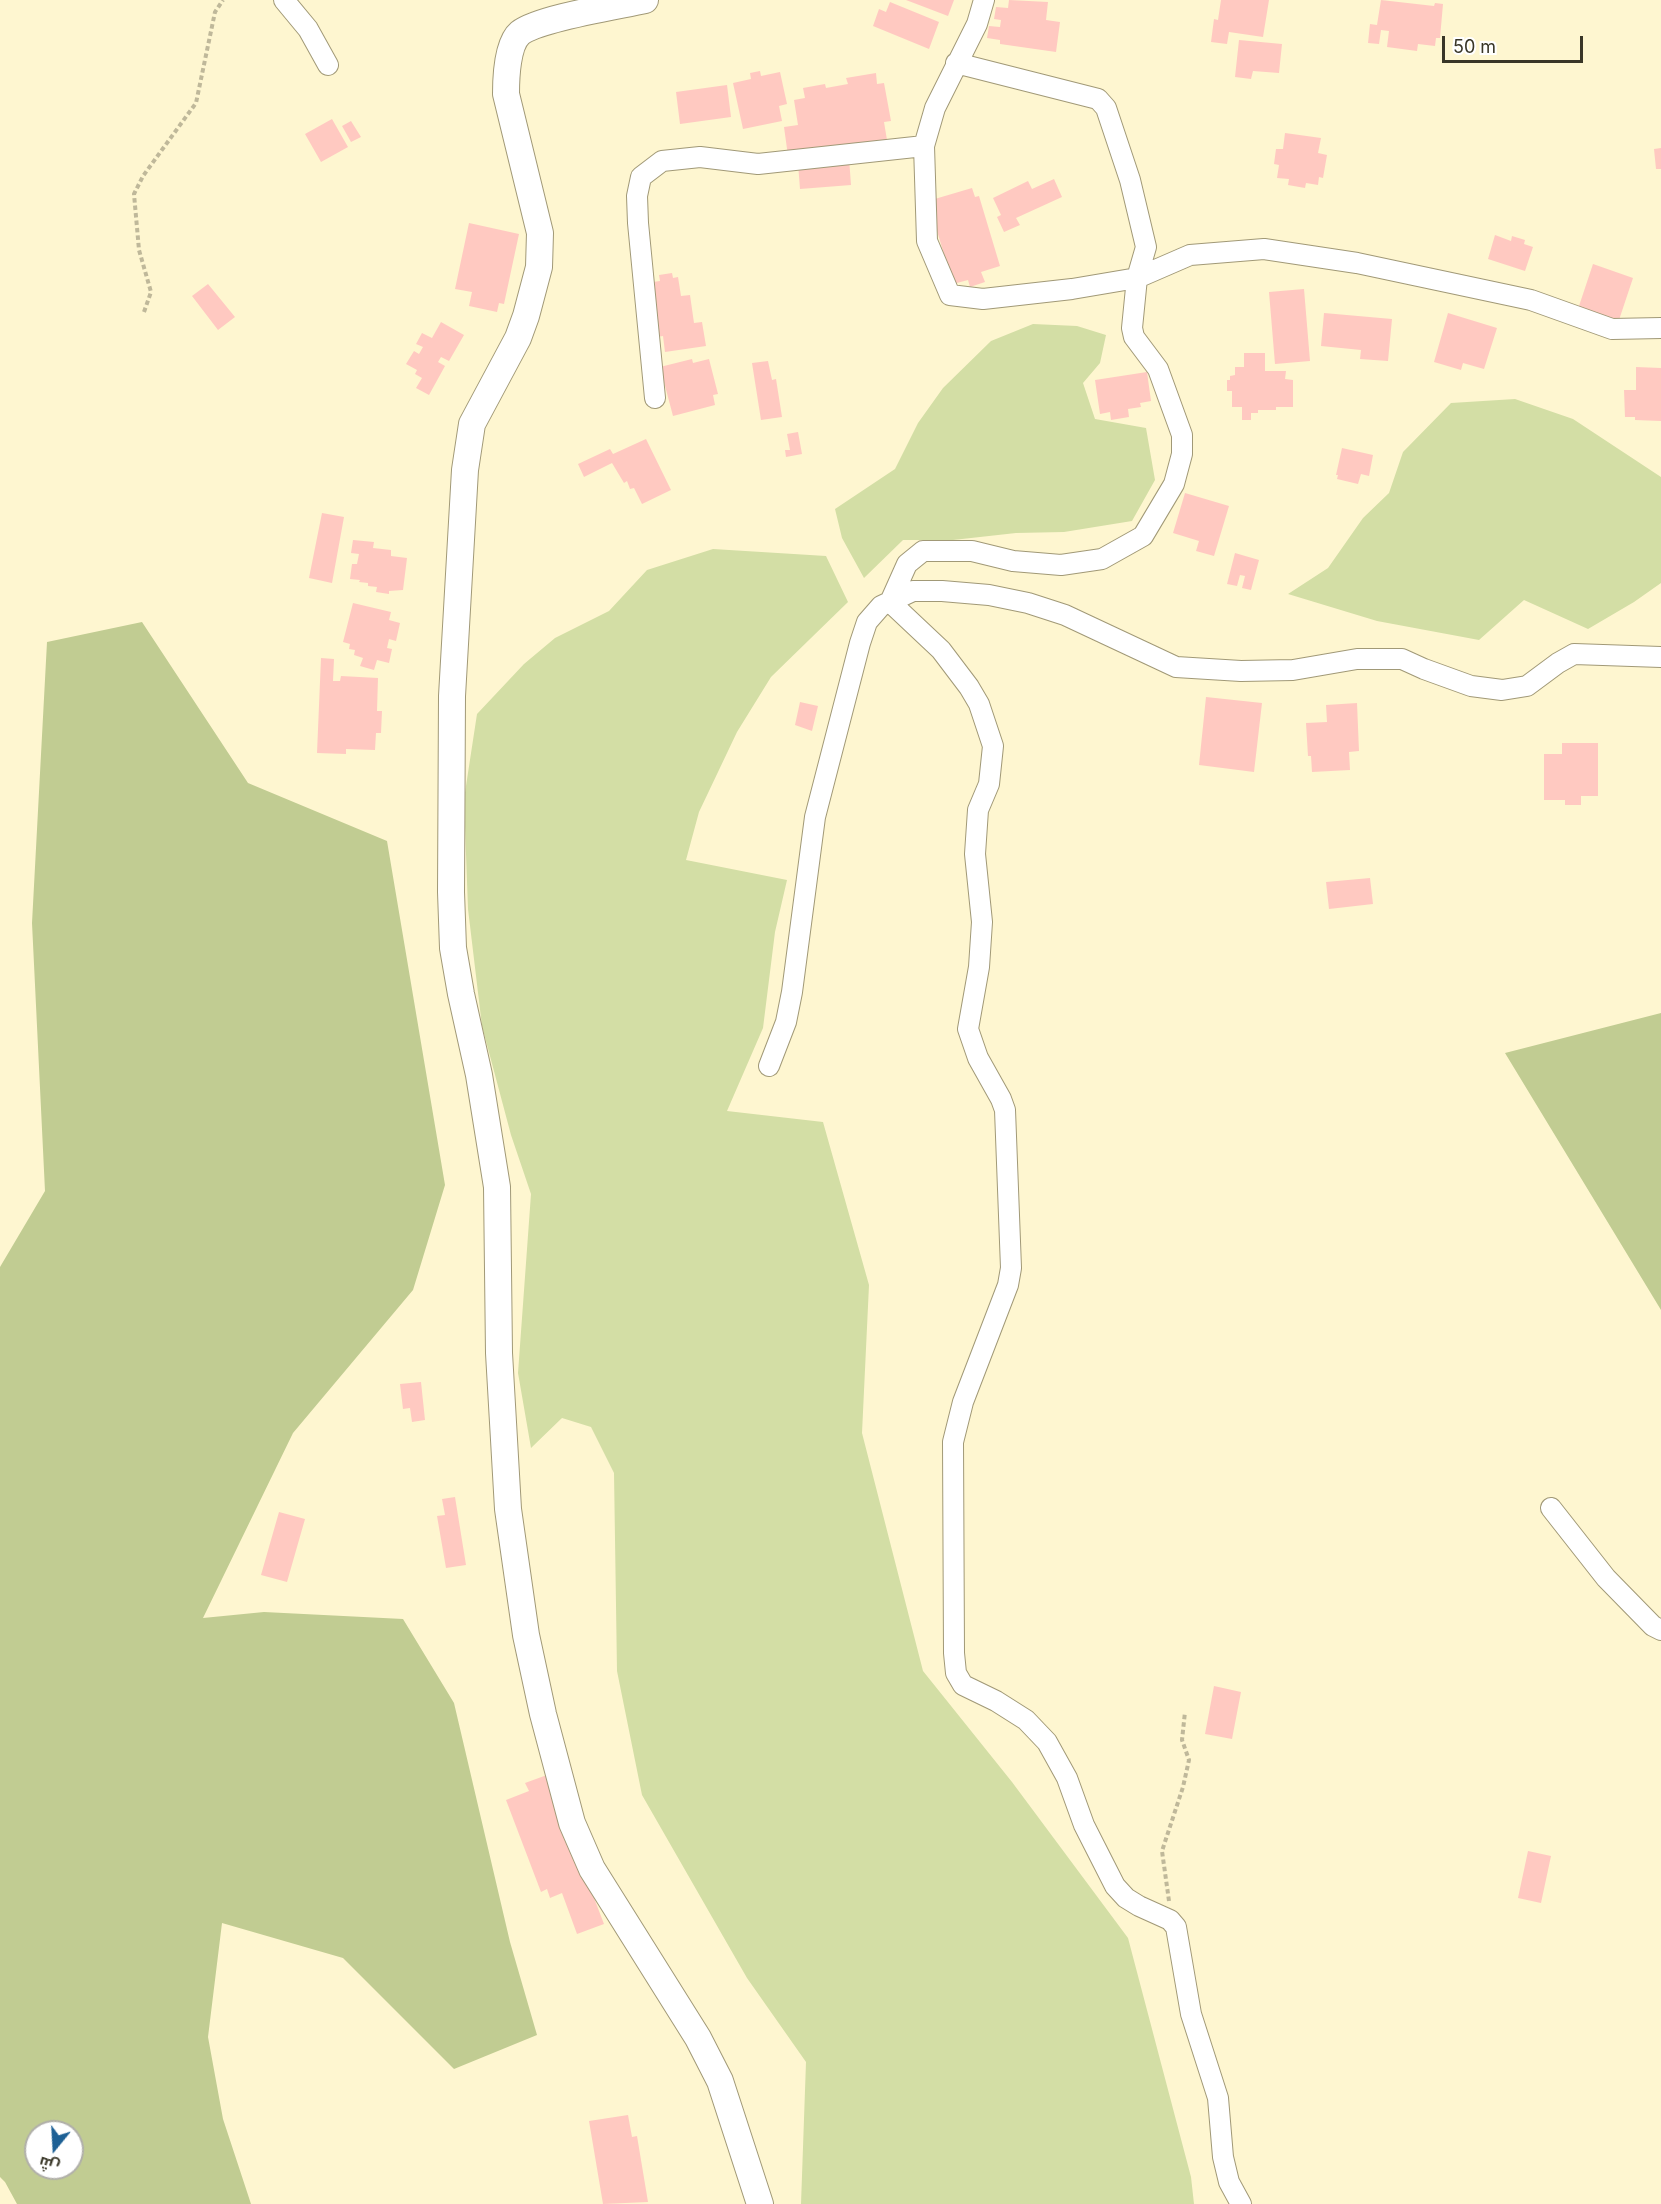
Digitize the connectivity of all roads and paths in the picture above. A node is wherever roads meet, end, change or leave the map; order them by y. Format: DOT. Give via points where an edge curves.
graph roads {
  1 [pos="223,0"];
  2 [pos="284,0"];
  3 [pos="645,0"];
  4 [pos="984,0"];
  5 [pos="956,63"];
  6 [pos="328,65"];
  7 [pos="924,146"];
  8 [pos="1137,278"];
  9 [pos="144,312"];
  10 [pos="1661,328"];
  11 [pos="655,398"];
  12 [pos="890,602"];
  13 [pos="1661,657"];
  14 [pos="769,1066"];
  15 [pos="1551,1508"];
  16 [pos="1661,1630"];
  17 [pos="1185,1712"];
  18 [pos="1170,1920"];
  19 [pos="760,2204"];
  20 [pos="1241,2204"];
  1 -- 9 [label="path" via="215,12 196,103 134,194 139,250 151,292"];
  2 -- 6 [label="street" via="308,29"];
  3 -- 19 [label="main road" via="539,23 519,33 509,55 506,94 540,233 539,267 518,338 471,424 465,470 452,696 453,948 497,1187 499,1353 508,1509 526,1635 543,1714 572,1823 588,1859 698,2038 720,2081"];
  4 -- 5 [label="street" via="977,24"];
  5 -- 7 [label="street" via="935,108"];
  5 -- 8 [label="street" via="1098,99 1106,108 1130,180 1146,247"];
  7 -- 8 [label="street" via="927,241 950,295 983,300"];
  7 -- 11 [label="street" via="759,164 700,157 662,161 641,177 638,223"];
  8 -- 10 [label="street" via="1190,255 1264,249 1357,263 1531,300 1612,329"];
  8 -- 12 [label="street" via="1134,337 1158,369 1182,435 1182,454 1174,484 1143,536 1102,559 1061,565 1013,561 972,551 923,551 908,564"];
  12 -- 13 [label="street" via="913,591 942,591 1028,603 1065,615 1176,667 1293,670 1357,659 1401,658 1471,686 1502,690 1527,686 1574,654"];
  12 -- 14 [label="street" via="867,622 854,664 815,817 786,1022"];
  12 -- 18 [label="street" via="941,650 969,687 993,746 989,784 978,810 975,854 982,922 968,1029 1005,1110 1011,1268 963,1402 953,1442 956,1673 963,1685 1026,1719 1042,1734 1067,1778 1084,1825 1115,1886 1126,1898"];
  15 -- 16 [label="street" via="1606,1578"];
  17 -- 18 [label="path" via="1182,1740 1189,1760 1162,1851"];
  18 -- 20 [label="street" via="1179,1938 1191,2013 1218,2098 1229,2182"];
}
